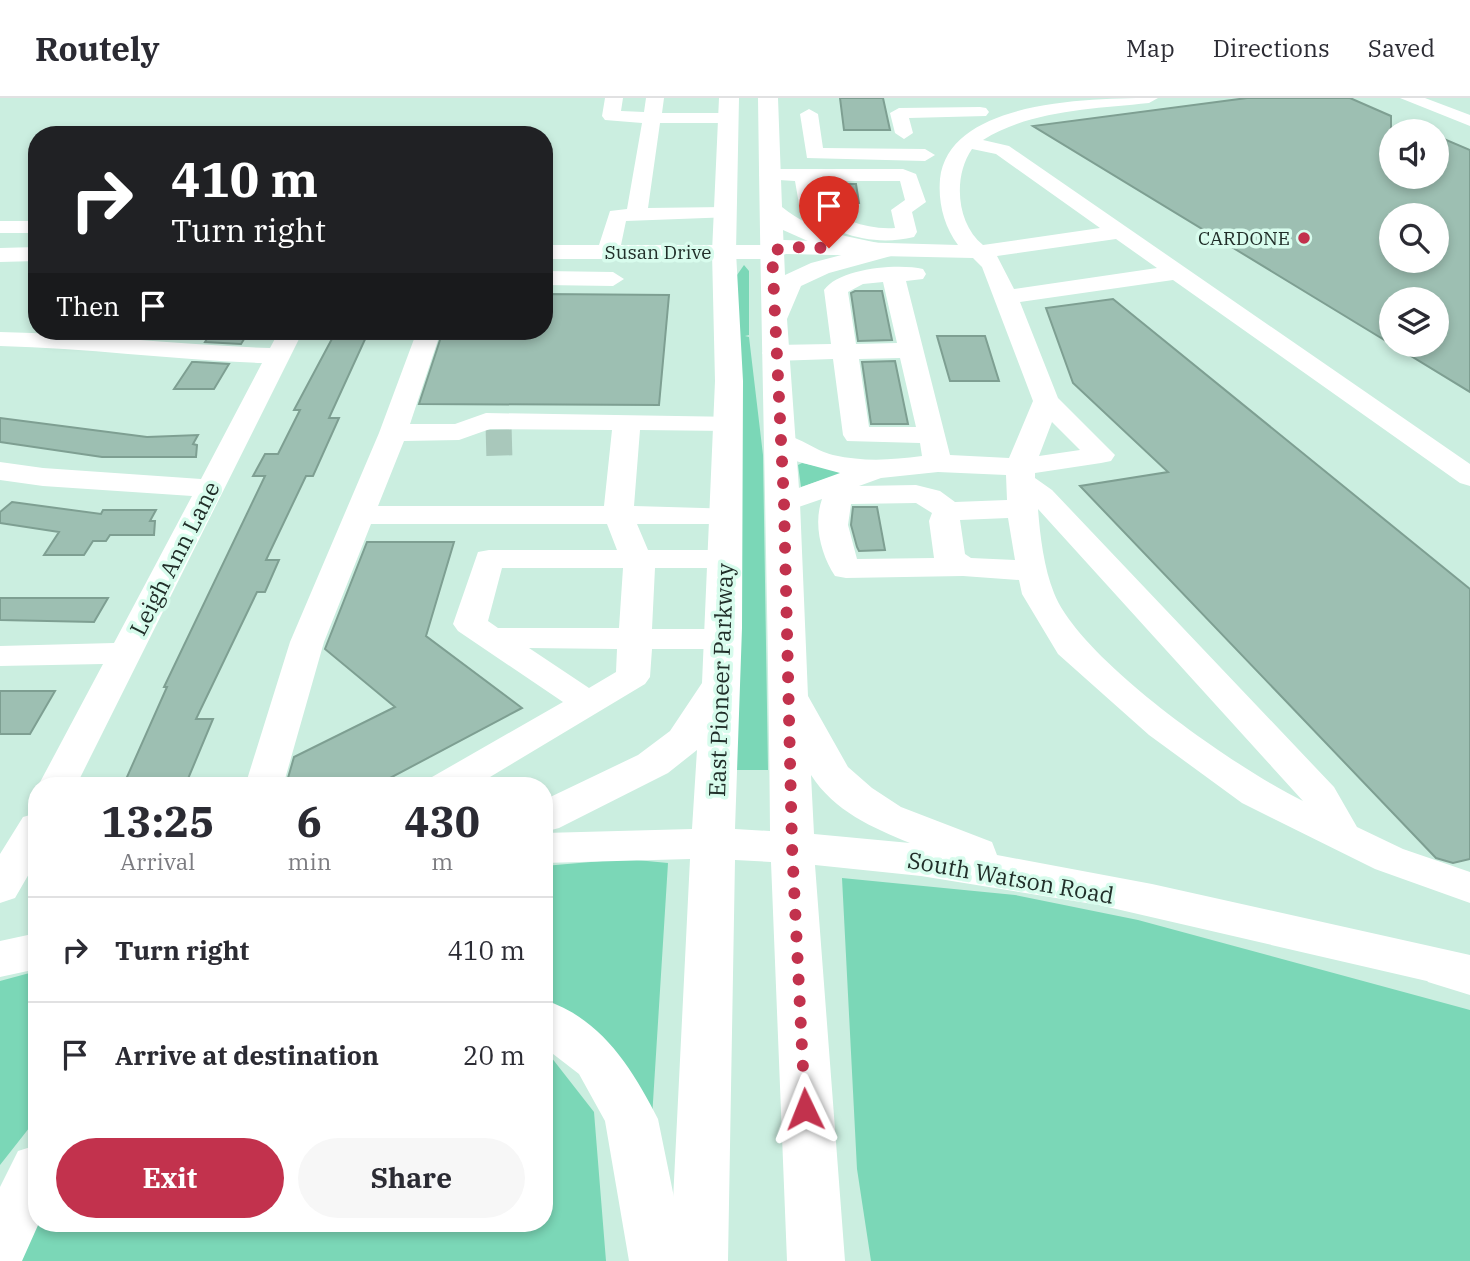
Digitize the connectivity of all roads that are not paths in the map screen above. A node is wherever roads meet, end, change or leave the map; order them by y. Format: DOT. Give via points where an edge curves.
graph roads {
  1 [pos="614,98"];
  2 [pos="655,98"];
  3 [pos="1149,98"];
  4 [pos="1409,98"];
  5 [pos="729,108"];
  6 [pos="980,112"];
  7 [pos="795,115"];
  8 [pos="652,118"];
  9 [pos="1470,121"];
  10 [pos="904,133"];
  11 [pos="968,143"];
  12 [pos="925,155"];
  13 [pos="769,175"];
  14 [pos="804,175"];
  15 [pos="771,209"];
  16 [pos="814,211"];
  17 [pos="901,211"];
  18 [pos="637,213"];
  19 [pos="725,213"];
  20 [pos="28,227"];
  21 [pos="0,228"];
  22 [pos="1121,232"];
  23 [pos="28,250"];
  24 [pos="608,252"];
  25 [pos="724,252"];
  26 [pos="772,252"];
  27 [pos="979,252"];
  28 [pos="553,253"];
  29 [pos="0,255"];
  30 [pos="904,256"];
  31 [pos="1154,256"];
  32 [pos="1178,272"];
  33 [pos="553,278"];
  34 [pos="613,279"];
  35 [pos="999,281"];
  36 [pos="774,320"];
  37 [pos="0,339"];
  38 [pos="28,340"];
  39 [pos="44,340"];
  40 [pos="426,340"];
  41 [pos="284,344"];
  42 [pos="910,350"];
  43 [pos="845,352"];
  44 [pos="775,353"];
  45 [pos="1046,401"];
  46 [pos="718,423"];
  47 [pos="627,429"];
  48 [pos="440,432"];
  49 [pos="393,433"];
  50 [pos="931,435"];
  51 [pos="781,441"];
  52 [pos="522,442"];
  53 [pos="486,443"];
  54 [pos="938,463"];
  55 [pos="876,470"];
  56 [pos="0,471"];
  57 [pos="1470,477"];
  58 [pos="1021,486"];
  59 [pos="210,488"];
  60 [pos="784,503"];
  61 [pos="948,511"];
  62 [pos="618,514"];
  63 [pos="726,514"];
  64 [pos="359,515"];
  65 [pos="725,559"];
  66 [pos="636,560"];
  67 [pos="963,567"];
  68 [pos="1033,572"];
  69 [pos="491,638"];
  70 [pos="635,638"];
  71 [pos="723,639"];
  72 [pos="125,653"];
  73 [pos="0,656"];
  74 [pos="720,684"];
  75 [pos="789,697"];
  76 [pos="588,703"];
  77 [pos="62,777"];
  78 [pos="267,777"];
  79 [pos="461,777"];
  80 [pos="553,814"];
  81 [pos="1343,837"];
  82 [pos="28,840"];
  83 [pos="714,843"];
  84 [pos="792,846"];
  85 [pos="553,847"];
  86 [pos="1047,879"];
  87 [pos="0,888"];
  88 [pos="1470,888"];
  89 [pos="28,953"];
  90 [pos="0,959"];
  91 [pos="1461,973"];
  92 [pos="553,1026"];
  93 [pos="28,1187"];
  94 [pos="0,1247"];
  95 [pos="658,1261"];
  96 [pos="699,1261"];
  97 [pos="816,1261"];
  1 -- 8 [label="street" via="611,116"];
  2 -- 8 [label="street"];
  3 -- 11 [label="street" via="1022,114 993,125"];
  4 -- 9 [label="street"];
  5 -- 8 [label="street"];
  5 -- 19 [label="main road, East Pioneer Parkway"];
  6 -- 10 [label="street" via="899,113"];
  7 -- 12 [label="street" via="814,154"];
  7 -- 13 [label="main road"];
  8 -- 18 [label="street"];
  11 -- 22 [label="street" via="1002,150"];
  11 -- 27 [label="street" via="960,149 947,176 965,240"];
  13 -- 14 [label="street"];
  13 -- 15 [label="main road"];
  14 -- 16 [label="street" via="807,206"];
  14 -- 17 [label="street" via="903,175 909,178 916,202"];
  15 -- 26 [label="main road"];
  15 -- 30 [label="main road" via="807,236"];
  16 -- 17 [label="street"];
  16 -- 30 [label="street" via="871,234"];
  17 -- 30 [label="street" via="906,232"];
  18 -- 19 [label="street"];
  18 -- 24 [label="street" via="617,215"];
  19 -- 25 [label="main road, East Pioneer Parkway"];
  20 -- 21 [label="street"];
  22 -- 27 [label="street"];
  22 -- 31 [label="street"];
  23 -- 29 [label="street"];
  24 -- 25 [label="street, Susan Drive"];
  24 -- 28 [label="street, Susan Drive"];
  25 -- 26 [label="street, Susan Drive"];
  25 -- 46 [label="main road, East Pioneer Parkway"];
  26 -- 30 [label="street, Susan Drive" via="781,258"];
  26 -- 36 [label="main road"];
  27 -- 30 [label="street"];
  27 -- 35 [label="street" via="992,263"];
  30 -- 35 [label="street"];
  30 -- 36 [label="main road" via="820,268 790,282"];
  30 -- 42 [label="street"];
  30 -- 43 [label="street" via="836,290"];
  31 -- 32 [label="street"];
  31 -- 35 [label="street"];
  32 -- 35 [label="street"];
  32 -- 57 [label="street"];
  33 -- 34 [label="street"];
  35 -- 45 [label="street"];
  36 -- 44 [label="main road"];
  37 -- 38 [label="street"];
  39 -- 41 [label="street" via="171,352"];
  40 -- 49 [label="street"];
  41 -- 59 [label="street, Leigh Ann Lane"];
  42 -- 43 [label="street"];
  42 -- 50 [label="street"];
  43 -- 44 [label="street"];
  43 -- 50 [label="street" via="857,435"];
  44 -- 51 [label="main road"];
  45 -- 58 [label="street"];
  45 -- 58 [label="street" via="1101,455"];
  46 -- 47 [label="street"];
  46 -- 63 [label="main road, East Pioneer Parkway"];
  47 -- 48 [label="street" via="486,421 459,432"];
  47 -- 52 [label="street" via="594,442"];
  47 -- 62 [label="street"];
  48 -- 49 [label="street"];
  48 -- 53 [label="street" via="456,441"];
  49 -- 64 [label="street"];
  50 -- 54 [label="street"];
  51 -- 55 [label="street" via="797,454"];
  51 -- 60 [label="main road"];
  54 -- 55 [label="street"];
  54 -- 58 [label="street"];
  55 -- 60 [label="street"];
  56 -- 59 [label="street"];
  58 -- 61 [label="street"];
  58 -- 68 [label="street"];
  58 -- 81 [label="street" via="1042,496 1320,796"];
  59 -- 72 [label="street, Leigh Ann Lane"];
  60 -- 75 [label="main road"];
  61 -- 67 [label="street" via="944,521 950,558"];
  61 -- 67 [label="street" via="930,497 916,494 845,495 832,509 846,569"];
  62 -- 63 [label="street"];
  62 -- 64 [label="street"];
  62 -- 66 [label="street"];
  63 -- 65 [label="main road, East Pioneer Parkway"];
  64 -- 78 [label="street" via="307,642"];
  65 -- 66 [label="street"];
  65 -- 71 [label="main road, East Pioneer Parkway"];
  66 -- 69 [label="street" via="489,559 470,624"];
  66 -- 70 [label="street"];
  67 -- 68 [label="street"];
  68 -- 81 [label="street" via="1038,594 1070,647 1162,727 1256,794"];
  69 -- 70 [label="street"];
  69 -- 76 [label="street"];
  70 -- 71 [label="street"];
  70 -- 76 [label="street" via="632,677"];
  71 -- 74 [label="main road, East Pioneer Parkway"];
  72 -- 73 [label="street"];
  72 -- 77 [label="street, Leigh Ann Lane"];
  74 -- 80 [label="main road" via="684,740 653,764"];
  74 -- 83 [label="main road, East Pioneer Parkway"];
  75 -- 84 [label="main road"];
  75 -- 86 [label="main road" via="832,775 857,798 886,817"];
  76 -- 79 [label="street"];
  81 -- 88 [label="street"];
  82 -- 87 [label="street"];
  83 -- 84 [label="main road, South Watson Road"];
  83 -- 85 [label="main road, South Watson Road"];
  83 -- 96 [label="main road, East Pioneer Parkway"];
  84 -- 86 [label="main road, South Watson Road"];
  84 -- 97 [label="main road"];
  86 -- 91 [label="main road, South Watson Road"];
  89 -- 90 [label="main road"];
  92 -- 95 [label="main road" via="597,1060 631,1119"];
  93 -- 94 [label="main road"];
}
